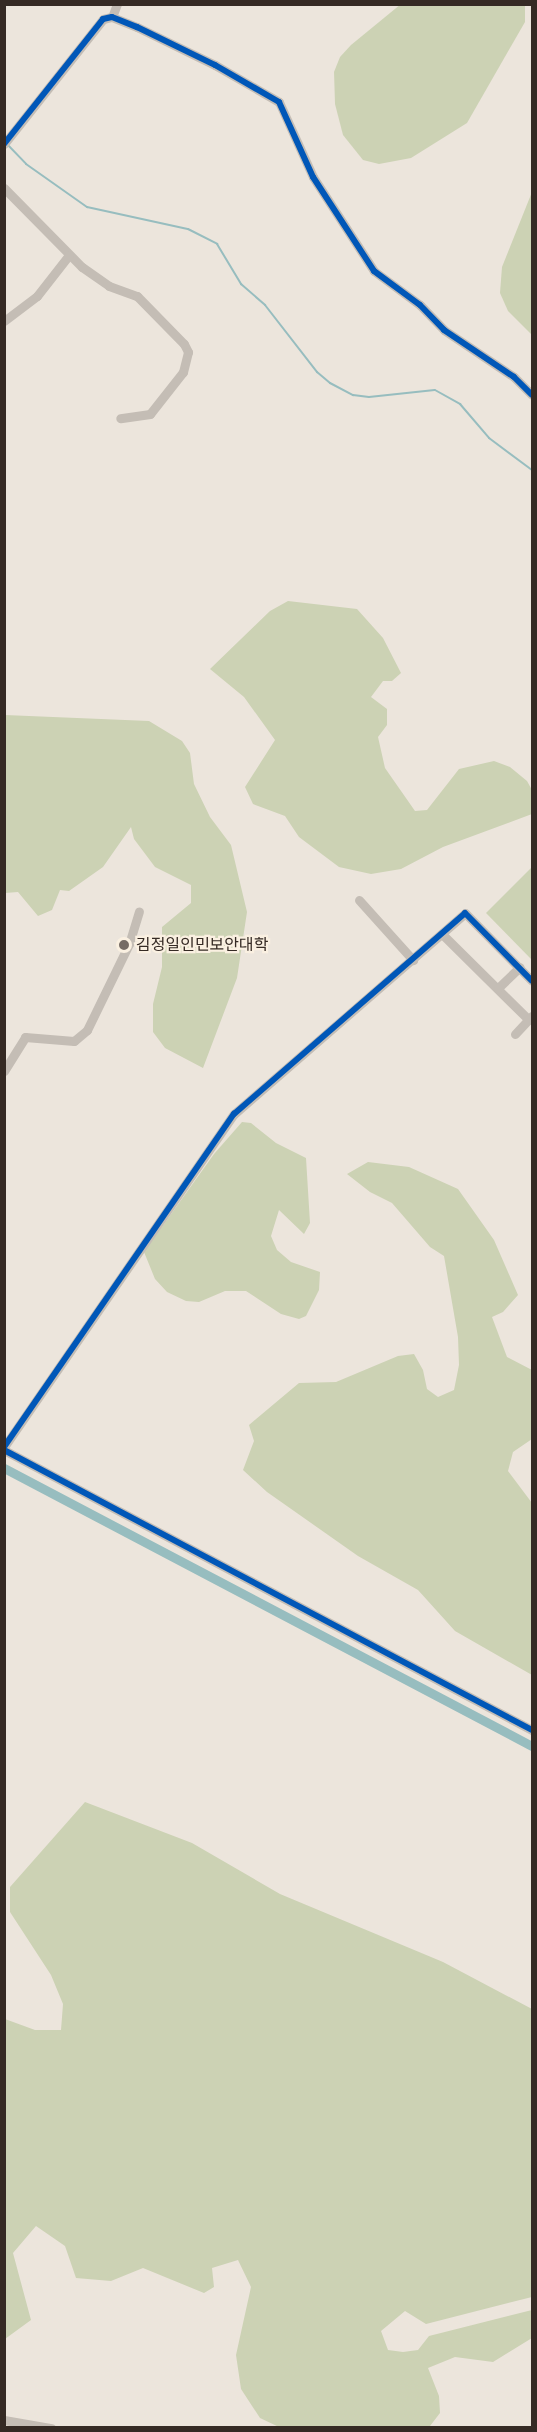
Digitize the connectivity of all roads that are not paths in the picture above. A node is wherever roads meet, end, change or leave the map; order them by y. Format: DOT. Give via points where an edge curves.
graph roads {
  1 [pos="117,4"];
  2 [pos="112,17"];
  3 [pos="4,144"];
  4 [pos="4,188"];
  5 [pos="69,255"];
  6 [pos="4,321"];
  7 [pos="532,395"];
  8 [pos="120,418"];
  9 [pos="359,900"];
  10 [pos="139,912"];
  11 [pos="442,934"];
  12 [pos="413,960"];
  13 [pos="520,967"];
  14 [pos="532,981"];
  15 [pos="498,988"];
  16 [pos="531,1018"];
  17 [pos="515,1034"];
  18 [pos="4,1071"];
  19 [pos="4,1449"];
  20 [pos="532,1730"];
  21 [pos="4,2420"];
  22 [pos="51,2427"];
  1 -- 2 [label="street"];
  2 -- 3 [label="street" via="98,24"];
  2 -- 7 [label="street" via="215,65 279,102 314,177 374,271 420,305 444,330 514,377"];
  4 -- 5 [label="street"];
  5 -- 6 [label="street" via="37,296"];
  5 -- 8 [label="street" via="98,280 137,296 160,316 188,352 183,372 150,414"];
  9 -- 12 [label="street"];
  10 -- 18 [label="street" via="129,944 87,1030 74,1041 25,1037"];
  11 -- 12 [label="street"];
  11 -- 13 [label="street" via="465,913 472,915"];
  11 -- 15 [label="street"];
  12 -- 19 [label="street" via="234,1114"];
  13 -- 14 [label="street"];
  13 -- 15 [label="street"];
  15 -- 16 [label="street"];
  16 -- 17 [label="street"];
  19 -- 20 [label="street"];
  21 -- 22 [label="street"];
}
